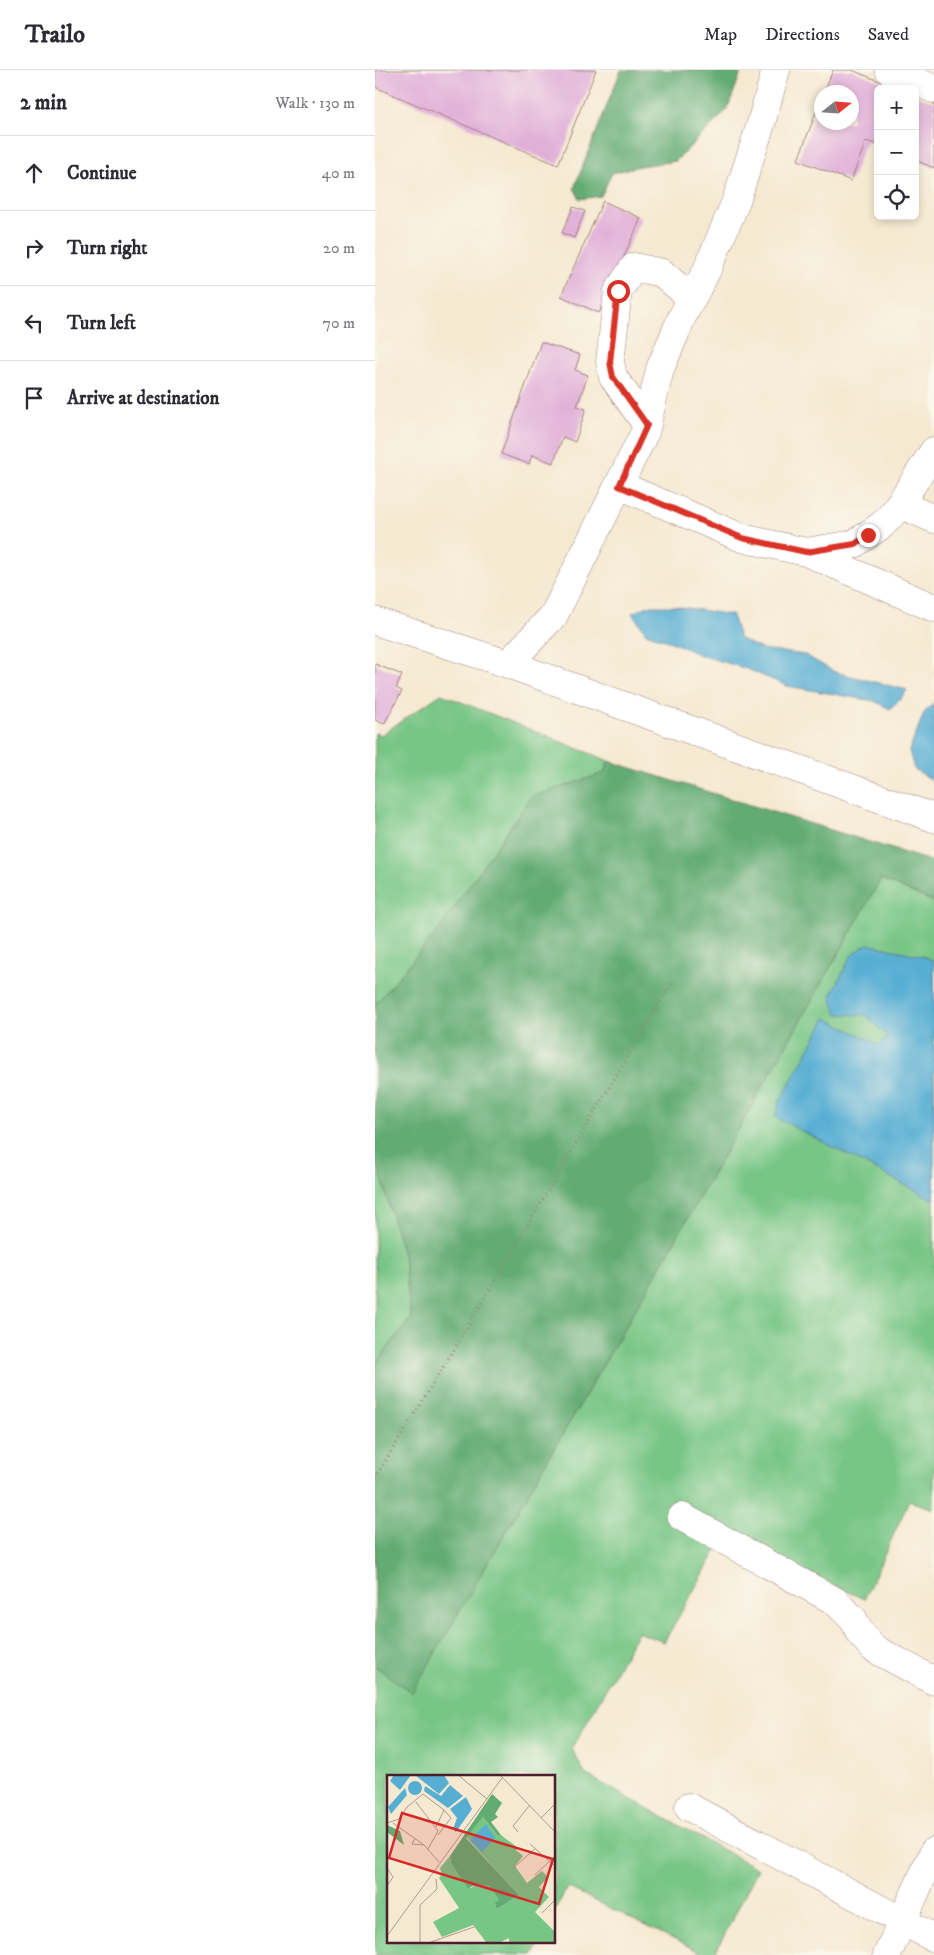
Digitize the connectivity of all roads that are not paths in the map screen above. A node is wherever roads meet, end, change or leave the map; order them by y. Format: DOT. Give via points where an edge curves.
graph roads {
  1 [pos="776,70"];
  2 [pos="889,70"];
  3 [pos="934,89"];
  4 [pos="692,299"];
  5 [pos="647,425"];
  6 [pos="934,451"];
  7 [pos="619,486"];
  8 [pos="899,504"];
  9 [pos="934,519"];
  10 [pos="806,552"];
  11 [pos="934,608"];
  12 [pos="375,621"];
  13 [pos="508,664"];
  14 [pos="934,818"];
  15 [pos="682,1517"];
  16 [pos="934,1681"];
  17 [pos="689,1807"];
  18 [pos="934,1851"];
  19 [pos="903,1923"];
  20 [pos="934,1938"];
  21 [pos="887,1955"];
  1 -- 4 [label="street" via="736,201"];
  2 -- 3 [label="street"];
  4 -- 5 [label="street" via="681,317 660,369"];
  4 -- 5 [label="street" via="662,273 634,267 618,291 610,362 613,377"];
  5 -- 7 [label="street"];
  6 -- 8 [label="street"];
  7 -- 10 [label="street" via="742,538"];
  7 -- 13 [label="street" via="554,614"];
  8 -- 9 [label="street"];
  8 -- 10 [label="street" via="882,525 855,544"];
  10 -- 11 [label="street"];
  12 -- 13 [label="street"];
  13 -- 14 [label="street"];
  15 -- 16 [label="street" via="835,1601 850,1615 873,1648"];
  17 -- 19 [label="street"];
  18 -- 19 [label="street"];
  19 -- 20 [label="street"];
  19 -- 21 [label="street"];
}
